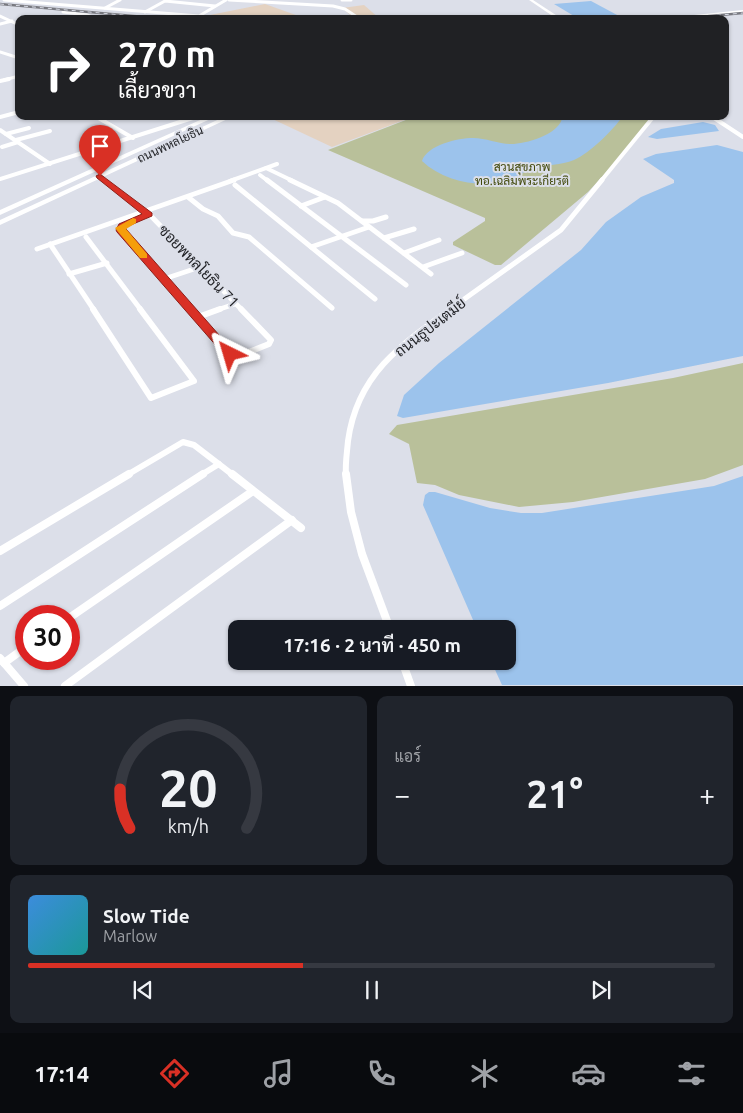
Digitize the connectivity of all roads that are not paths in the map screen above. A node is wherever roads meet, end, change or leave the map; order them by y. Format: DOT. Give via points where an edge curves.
graph roads {
  1 [pos="4,0"];
  2 [pos="120,0"];
  3 [pos="227,0"];
  4 [pos="343,0"];
  5 [pos="351,0"];
  6 [pos="532,0"];
  7 [pos="0,5"];
  8 [pos="26,6"];
  9 [pos="216,6"];
  10 [pos="22,8"];
  11 [pos="105,8"];
  12 [pos="63,12"];
  13 [pos="145,12"];
  14 [pos="743,12"];
  15 [pos="1,13"];
  16 [pos="85,15"];
  17 [pos="98,15"];
  18 [pos="126,15"];
  19 [pos="186,15"];
  20 [pos="201,15"];
  21 [pos="354,15"];
  22 [pos="554,15"];
  23 [pos="706,15"];
  24 [pos="722,15"];
  25 [pos="12,21"];
  26 [pos="15,23"];
  27 [pos="0,24"];
  28 [pos="0,52"];
  29 [pos="15,57"];
  30 [pos="15,77"];
  31 [pos="0,80"];
  32 [pos="15,113"];
  33 [pos="0,117"];
  34 [pos="102,120"];
  35 [pos="188,120"];
  36 [pos="204,120"];
  37 [pos="222,120"];
  38 [pos="651,120"];
  39 [pos="717,120"];
  40 [pos="28,128"];
  41 [pos="0,130"];
  42 [pos="50,131"];
  43 [pos="6,134"];
  44 [pos="743,137"];
  45 [pos="133,138"];
  46 [pos="17,141"];
  47 [pos="2,147"];
  48 [pos="50,164"];
  49 [pos="277,164"];
  50 [pos="266,168"];
  51 [pos="260,175"];
  52 [pos="100,176"];
  53 [pos="0,179"];
  54 [pos="235,185"];
  55 [pos="188,197"];
  56 [pos="325,197"];
  57 [pos="300,206"];
  58 [pos="0,213"];
  59 [pos="147,213"];
  60 [pos="386,216"];
  61 [pos="362,221"];
  62 [pos="0,223"];
  63 [pos="369,227"];
  64 [pos="414,229"];
  65 [pos="86,237"];
  66 [pos="342,237"];
  67 [pos="384,238"];
  68 [pos="439,240"];
  69 [pos="50,244"];
  70 [pos="311,247"];
  71 [pos="36,249"];
  72 [pos="404,253"];
  73 [pos="462,253"];
  74 [pos="107,263"];
  75 [pos="200,267"];
  76 [pos="423,267"];
  77 [pos="69,274"];
  78 [pos="431,274"];
  79 [pos="164,279"];
  80 [pos="406,285"];
  81 [pos="374,299"];
  82 [pos="235,304"];
  83 [pos="332,308"];
  84 [pos="198,317"];
  85 [pos="219,464"];
  86 [pos="253,491"];
  87 [pos="292,520"];
  88 [pos="302,528"];
  89 [pos="0,551"];
  90 [pos="0,606"];
  91 [pos="80,610"];
  92 [pos="387,620"];
  93 [pos="15,654"];
  94 [pos="2,661"];
  95 [pos="405,670"];
  96 [pos="24,686"];
  97 [pos="66,686"];
  98 [pos="411,686"];
  1 -- 11 [label="street"];
  2 -- 11 [label="street"];
  3 -- 9 [label="street"];
  3 -- 21 [label="street" via="332,6"];
  4 -- 5 [label="street"];
  6 -- 22 [label="main road"];
  7 -- 8 [label="main road"];
  7 -- 10 [label="main road"];
  8 -- 10 [label="main road"];
  8 -- 18 [label="main road"];
  9 -- 13 [label="street" via="165,1"];
  9 -- 20 [label="street"];
  10 -- 17 [label="main road"];
  11 -- 13 [label="street"];
  12 -- 16 [label="street"];
  13 -- 19 [label="street"];
  14 -- 23 [label="main road"];
  14 -- 24 [label="main road"];
  15 -- 25 [label="street"];
  25 -- 26 [label="street"];
  25 -- 27 [label="street"];
  28 -- 29 [label="street"];
  30 -- 31 [label="street"];
  32 -- 33 [label="street"];
  34 -- 45 [label="street"];
  35 -- 45 [label="street"];
  36 -- 58 [label="main road, ถนนพหลโยธิน"];
  37 -- 52 [label="main road, ถนนพหลโยธิน"];
  38 -- 92 [label="street, ถนนธูปะเตมีย์" via="561,230 402,344 367,384 350,421 345,467 350,512"];
  39 -- 44 [label="street"];
  40 -- 43 [label="street"];
  41 -- 43 [label="street"];
  42 -- 46 [label="street"];
  43 -- 46 [label="street"];
  45 -- 48 [label="street"];
  46 -- 47 [label="street"];
  46 -- 48 [label="street"];
  48 -- 53 [label="street"];
  49 -- 50 [label="street"];
  50 -- 55 [label="street"];
  50 -- 56 [label="street"];
  51 -- 57 [label="street"];
  52 -- 59 [label="street, ซอยพหลโยธิน 71"];
  52 -- 62 [label="main road, ถนนพหลโยธิน"];
  54 -- 70 [label="street"];
  55 -- 59 [label="street"];
  55 -- 83 [label="street" via="218,216 233,233 249,237"];
  56 -- 57 [label="street"];
  56 -- 61 [label="street"];
  57 -- 66 [label="street"];
  59 -- 69 [label="street"];
  59 -- 75 [label="street, ซอยพหลโยธิน 71"];
  59 -- 79 [label="street" via="120,228"];
  60 -- 61 [label="street"];
  61 -- 63 [label="street"];
  63 -- 66 [label="street"];
  63 -- 67 [label="street"];
  64 -- 67 [label="street"];
  65 -- 74 [label="street"];
  66 -- 70 [label="street"];
  66 -- 80 [label="street"];
  67 -- 72 [label="street"];
  68 -- 72 [label="street"];
  69 -- 71 [label="street"];
  69 -- 77 [label="street"];
  70 -- 81 [label="street"];
  72 -- 76 [label="street"];
  73 -- 76 [label="street"];
  74 -- 77 [label="street"];
  74 -- 77 [label="street" via="194,380 151,398"];
  75 -- 79 [label="street"];
  75 -- 82 [label="street, ซอยพหลโยธิน 71"];
  76 -- 78 [label="street"];
  79 -- 84 [label="street"];
  82 -- 84 [label="street"];
  82 -- 84 [label="street, ซอยพหลโยธิน 71" via="271,340 265,346 234,356"];
  85 -- 86 [label="street"];
  85 -- 89 [label="street" via="194,445 183,442"];
  85 -- 90 [label="street"];
  86 -- 87 [label="street"];
  86 -- 91 [label="street"];
  87 -- 88 [label="street"];
  87 -- 97 [label="street"];
  93 -- 94 [label="street"];
  94 -- 96 [label="street"];
  95 -- 98 [label="street"];
}
